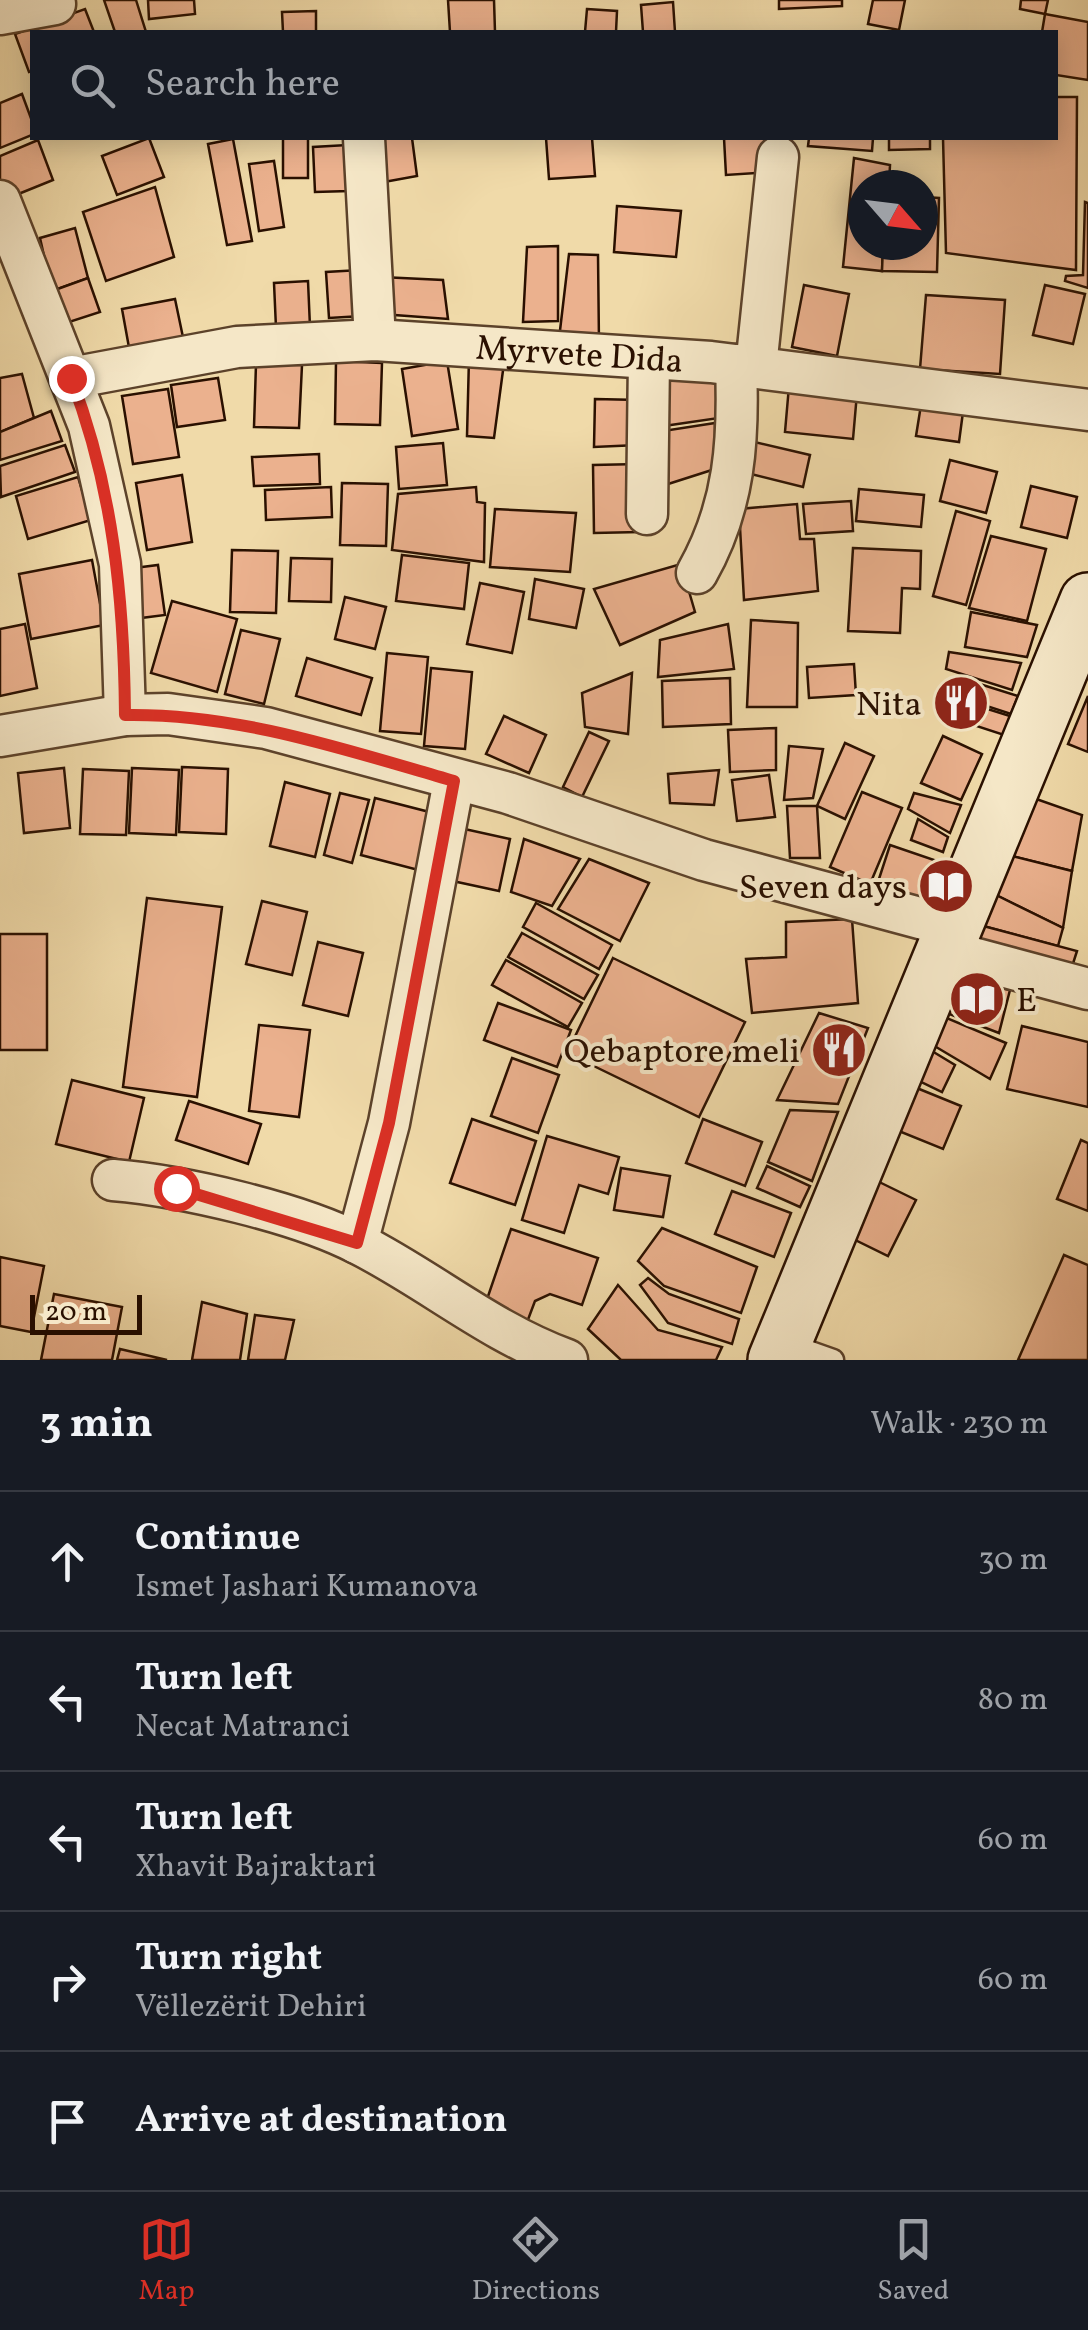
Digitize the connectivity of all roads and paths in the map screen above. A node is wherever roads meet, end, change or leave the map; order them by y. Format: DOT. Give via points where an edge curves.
graph roads {
  1 [pos="55,4"];
  2 [pos="0,14"];
  3 [pos="364,140"];
  4 [pos="778,157"];
  5 [pos="0,200"];
  6 [pos="16,277"];
  7 [pos="375,340"];
  8 [pos="649,359"];
  9 [pos="746,366"];
  10 [pos="71,378"];
  11 [pos="1088,410"];
  12 [pos="647,514"];
  13 [pos="697,574"];
  14 [pos="1088,601"];
  15 [pos="125,715"];
  16 [pos="0,736"];
  17 [pos="454,781"];
  18 [pos="948,938"];
  19 [pos="1088,989"];
  20 [pos="114,1180"];
  21 [pos="357,1243"];
  22 [pos="798,1354"];
  23 [pos="566,1360"];
  1 -- 2 [label="street"];
  3 -- 7 [label="street"];
  4 -- 9 [label="street"];
  5 -- 6 [label="street"];
  6 -- 10 [label="street"];
  7 -- 8 [label="street, Myrvete Dida"];
  7 -- 10 [label="street, Myrvete Dida" via="237,347"];
  8 -- 9 [label="street, Myrvete Dida"];
  8 -- 12 [label="street"];
  9 -- 11 [label="street, Myrvete Dida"];
  9 -- 13 [label="street" via="734,481"];
  10 -- 15 [label="street" via="89,426 120,564"];
  14 -- 18 [label="street"];
  15 -- 16 [label="street"];
  15 -- 17 [label="street" via="266,728"];
  17 -- 18 [label="street"];
  17 -- 21 [label="street" via="389,1123"];
  18 -- 19 [label="street"];
  18 -- 22 [label="street"];
  20 -- 21 [label="street" via="176,1188"];
  21 -- 23 [label="street" via="485,1322"];
}
